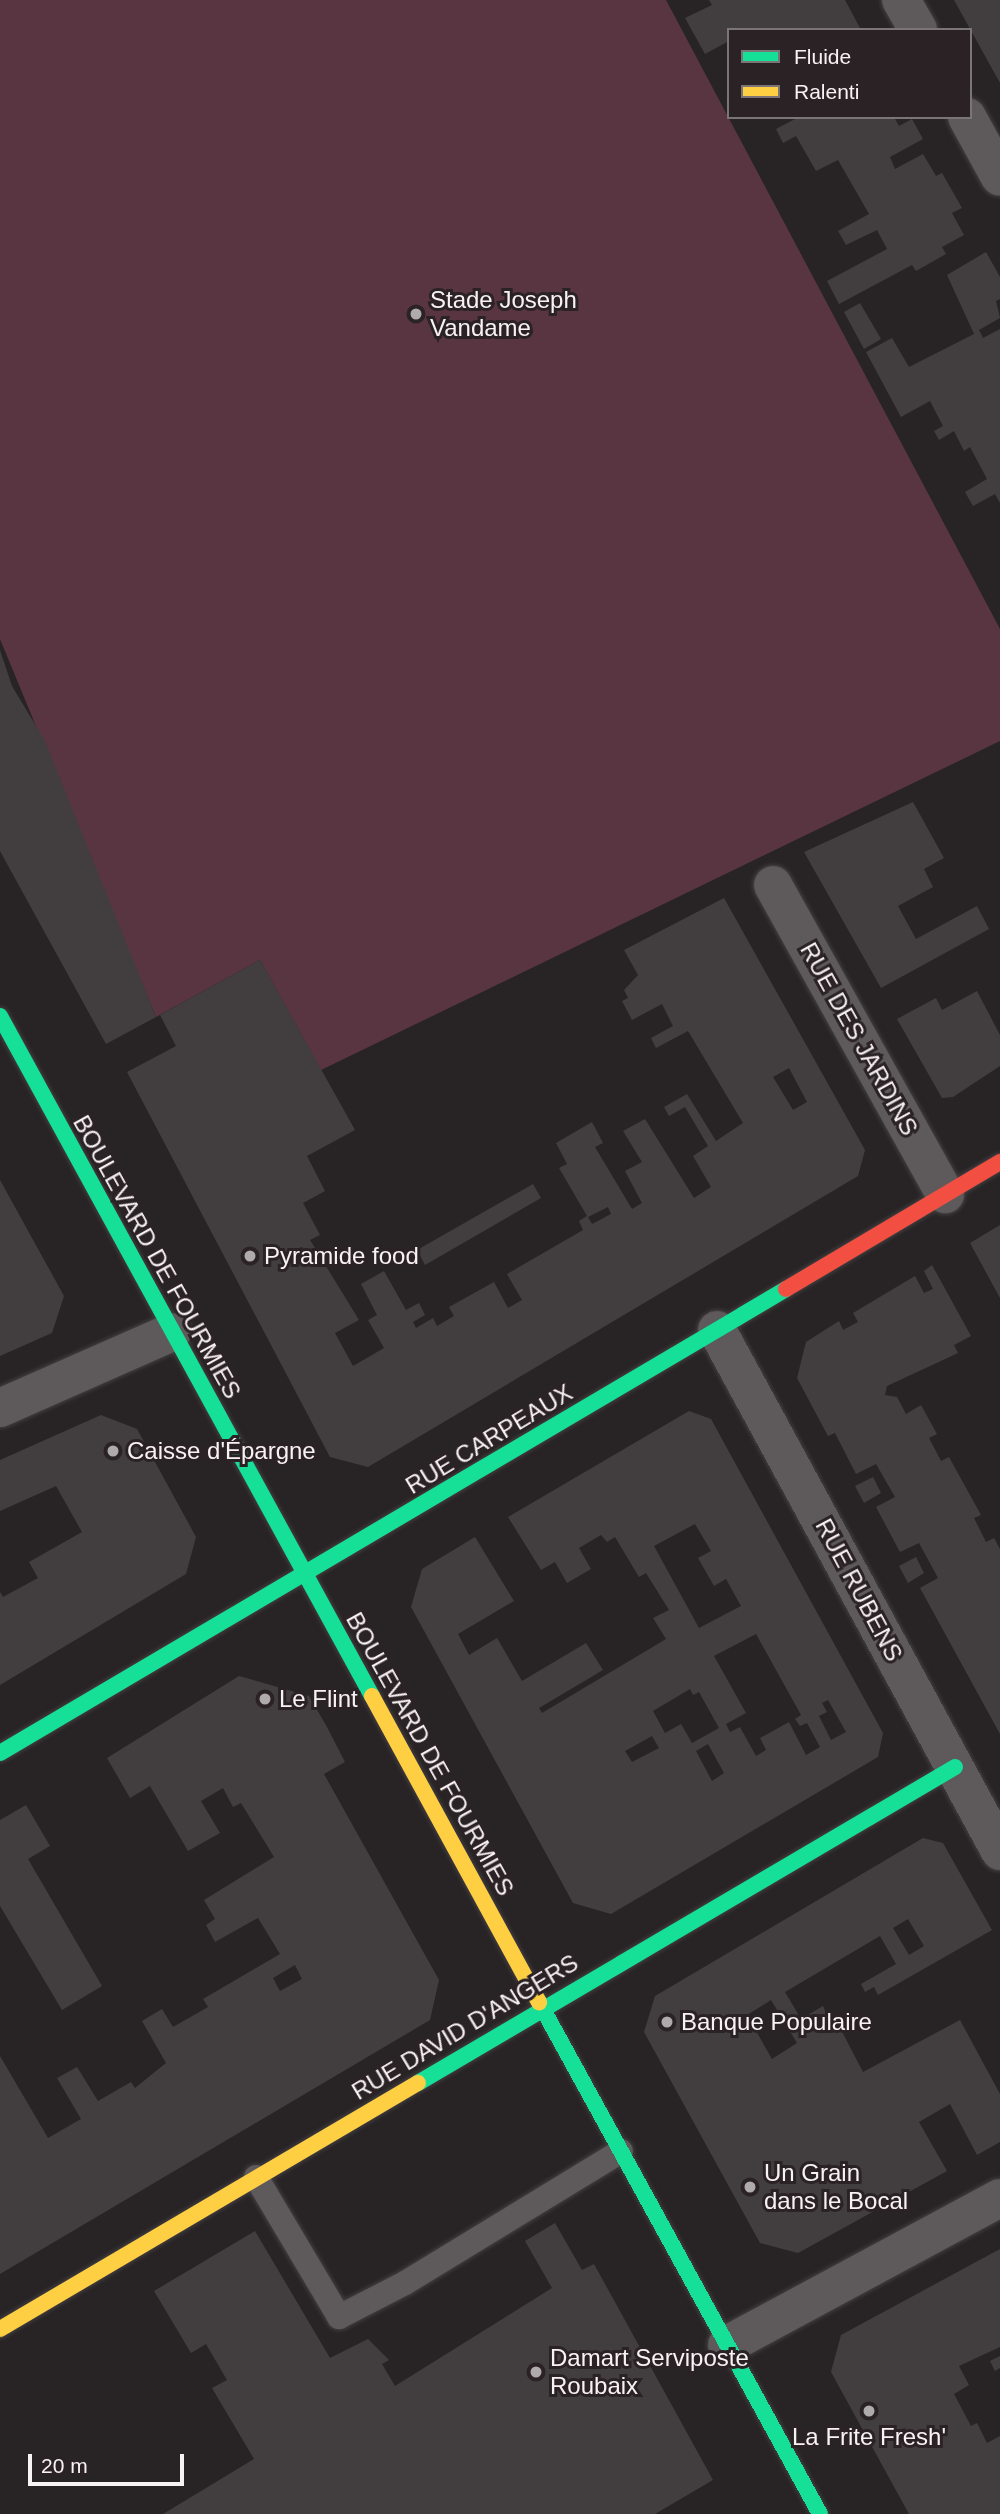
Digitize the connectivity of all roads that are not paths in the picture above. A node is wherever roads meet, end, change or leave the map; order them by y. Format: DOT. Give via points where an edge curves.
graph roads {
  1 [pos="901,0"];
  2 [pos="917,28"];
  3 [pos="968,119"];
  4 [pos="1000,177"];
  5 [pos="773,885"];
  6 [pos="0,1016"];
  7 [pos="1000,1162"];
  8 [pos="945,1194"];
  9 [pos="717,1330"];
  10 [pos="172,1332"];
  11 [pos="0,1408"];
  12 [pos="305,1574"];
  13 [pos="0,1753"];
  14 [pos="955,1767"];
  15 [pos="1000,1851"];
  16 [pos="542,2007"];
  17 [pos="621,2151"];
  18 [pos="256,2177"];
  19 [pos="1000,2198"];
  20 [pos="0,2329"];
  21 [pos="727,2345"];
  22 [pos="820,2514"];
  1 -- 2 [label="street"];
  3 -- 4 [label="street"];
  5 -- 8 [label="street, RUE DES JARDINS"];
  6 -- 10 [label="street, BOULEVARD DE FOURMIES"];
  7 -- 8 [label="street, RUE CARPEAUX"];
  8 -- 9 [label="street, RUE CARPEAUX"];
  9 -- 12 [label="street, RUE CARPEAUX"];
  9 -- 14 [label="street, RUE RUBENS"];
  10 -- 11 [label="street"];
  10 -- 12 [label="street, BOULEVARD DE FOURMIES"];
  12 -- 13 [label="street, RUE CARPEAUX"];
  12 -- 16 [label="street, BOULEVARD DE FOURMIES"];
  14 -- 15 [label="street, RUE RUBENS"];
  14 -- 16 [label="street, RUE DAVID D'ANGERS"];
  16 -- 17 [label="street, BOULEVARD DE FOURMIES"];
  16 -- 18 [label="street, RUE DAVID D'ANGERS"];
  17 -- 18 [label="lane" via="405,2283 339,2317"];
  17 -- 21 [label="street, BOULEVARD DE FOURMIES"];
  18 -- 20 [label="street, RUE DAVID D'ANGERS"];
  19 -- 21 [label="street"];
  21 -- 22 [label="street, BOULEVARD DE FOURMIES"];
}
